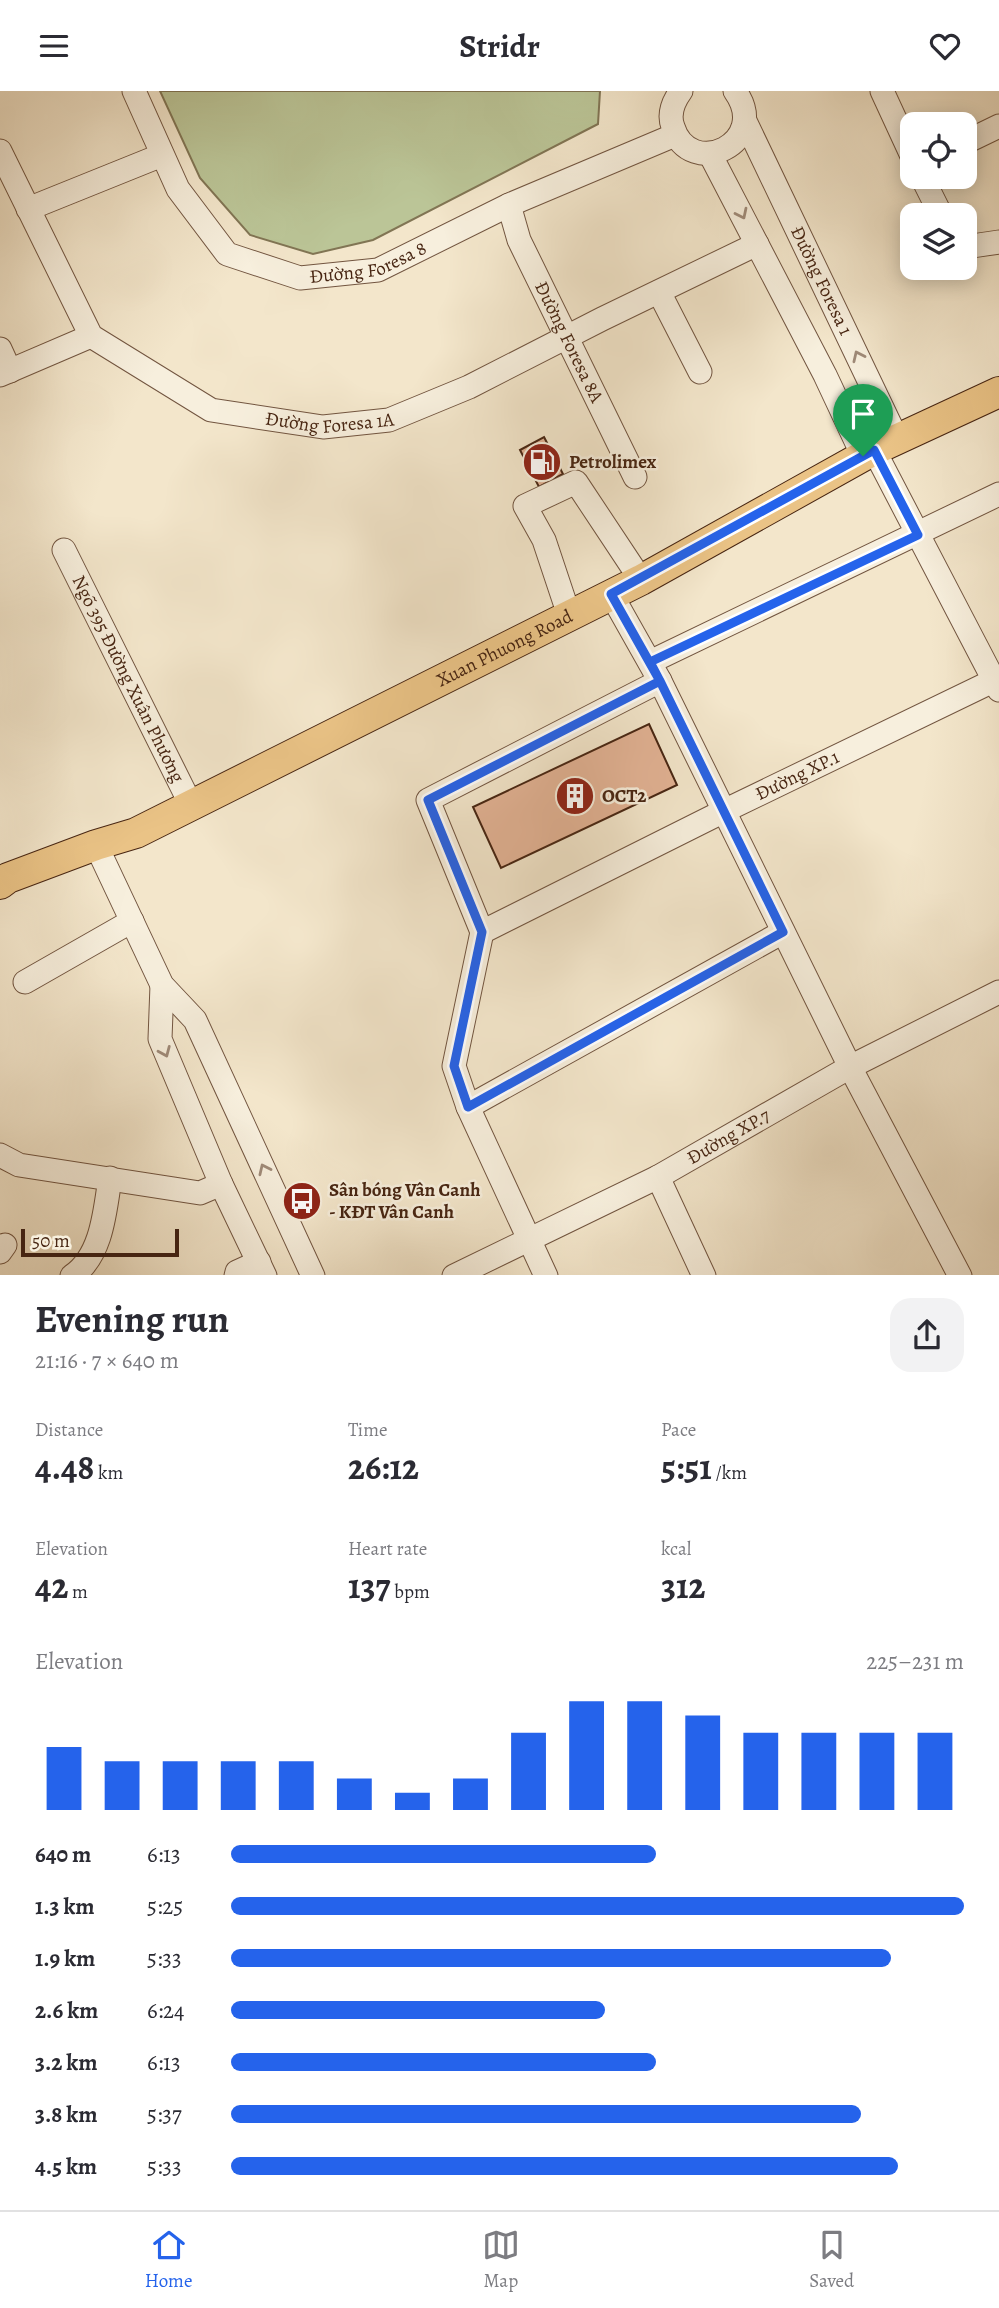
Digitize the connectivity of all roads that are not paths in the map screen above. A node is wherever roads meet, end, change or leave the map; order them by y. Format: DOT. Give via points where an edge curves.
graph roads {
  1 [pos="134,91"];
  2 [pos="681,91"];
  3 [pos="882,91"];
  4 [pos="744,101"];
  5 [pos="999,125"];
  6 [pos="900,130"];
  7 [pos="676,135"];
  8 [pos="977,136"];
  9 [pos="0,151"];
  10 [pos="710,154"];
  11 [pos="162,155"];
  12 [pos="509,205"];
  13 [pos="28,209"];
  14 [pos="999,242"];
  15 [pos="757,244"];
  16 [pos="977,245"];
  17 [pos="659,292"];
  18 [pos="91,336"];
  19 [pos="568,338"];
  20 [pos="0,349"];
  21 [pos="700,372"];
  22 [pos="5,373"];
  23 [pos="999,393"];
  24 [pos="878,448"];
  25 [pos="635,477"];
  26 [pos="999,494"];
  27 [pos="918,535"];
  28 [pos="64,550"];
  29 [pos="641,580"];
  30 [pos="611,594"];
  31 [pos="569,615"];
  32 [pos="655,672"];
  33 [pos="997,683"];
  34 [pos="191,805"];
  35 [pos="724,811"];
  36 [pos="96,845"];
  37 [pos="0,884"];
  38 [pos="132,921"];
  39 [pos="482,932"];
  40 [pos="783,932"];
  41 [pos="25,982"];
  42 [pos="162,985"];
  43 [pos="999,992"];
  44 [pos="850,1067"];
  45 [pos="468,1107"];
  46 [pos="0,1155"];
  47 [pos="658,1177"];
  48 [pos="110,1178"];
  49 [pos="221,1184"];
  50 [pos="530,1239"];
  51 [pos="262,1269"];
  52 [pos="73,1275"];
  53 [pos="236,1275"];
  54 [pos="313,1275"];
  55 [pos="456,1275"];
  56 [pos="546,1275"];
  57 [pos="704,1275"];
  58 [pos="959,1275"];
  1 -- 11 [label="street, Đường Foresa 8"];
  2 -- 7 [label="street" via="671,111"];
  3 -- 6 [label="street"];
  4 -- 10 [label="street" via="741,134 733,144"];
  24 -- 4 [label="street, Đường Foresa 1, one-way"];
  5 -- 8 [label="street"];
  7 -- 10 [label="street" via="690,149"];
  7 -- 12 [label="street, Đường Foresa 8"];
  9 -- 13 [label="street"];
  10 -- 15 [label="street, Đường Foresa 1, one-way"];
  11 -- 12 [label="street, Đường Foresa 8" via="178,189 227,254 300,278 379,270"];
  11 -- 13 [label="street"];
  12 -- 19 [label="street, Đường Foresa 8A" via="519,240"];
  13 -- 18 [label="street"];
  14 -- 16 [label="street"];
  15 -- 17 [label="street, Đường Foresa 1A"];
  15 -- 24 [label="street, Đường Foresa 1" via="825,375"];
  17 -- 19 [label="street, Đường Foresa 1A"];
  17 -- 21 [label="street"];
  18 -- 19 [label="street, Đường Foresa 1A" via="211,410 323,427 389,420"];
  18 -- 22 [label="street"];
  19 -- 25 [label="street, Đường Foresa 8A"];
  20 -- 22 [label="street"];
  23 -- 24 [label="main road, Xuan Phuong Road"];
  24 -- 27 [label="street"];
  24 -- 29 [label="main road, Xuan Phuong Road"];
  26 -- 27 [label="street"];
  27 -- 32 [label="street"];
  27 -- 33 [label="street"];
  28 -- 34 [label="street, Ngõ 395 Đường Xuân Phương"];
  29 -- 30 [label="main road, Xuan Phuong Road"];
  29 -- 31 [label="street" via="576,482 525,506 544,540"];
  30 -- 31 [label="main road, Xuan Phuong Road"];
  30 -- 32 [label="street"];
  31 -- 34 [label="main road, Xuan Phuong Road"];
  32 -- 35 [label="street"];
  32 -- 39 [label="street" via="428,800"];
  33 -- 35 [label="street, Đường XP.1"];
  34 -- 36 [label="main road, Xuan Phuong Road" via="136,833"];
  35 -- 39 [label="street, Đường XP.1"];
  35 -- 40 [label="street"];
  36 -- 37 [label="main road, Xuan Phuong Road"];
  36 -- 38 [label="street"];
  38 -- 41 [label="street"];
  38 -- 42 [label="street"];
  39 -- 45 [label="street" via="454,1066"];
  40 -- 44 [label="street"];
  40 -- 45 [label="street"];
  42 -- 49 [label="street, one-way" via="160,1039"];
  54 -- 42 [label="street, one-way" via="195,1020"];
  43 -- 44 [label="street, Đường XP.7"];
  44 -- 47 [label="street, Đường XP.7"];
  44 -- 58 [label="street"];
  45 -- 50 [label="street"];
  46 -- 48 [label="street" via="19,1165"];
  47 -- 50 [label="street, Đường XP.7"];
  47 -- 57 [label="street"];
  48 -- 49 [label="street" via="200,1193"];
  48 -- 52 [label="street" via="99,1236 85,1267"];
  49 -- 51 [label="street"];
  50 -- 55 [label="street, Đường XP.7"];
  50 -- 56 [label="street"];
  51 -- 53 [label="street"];
}
